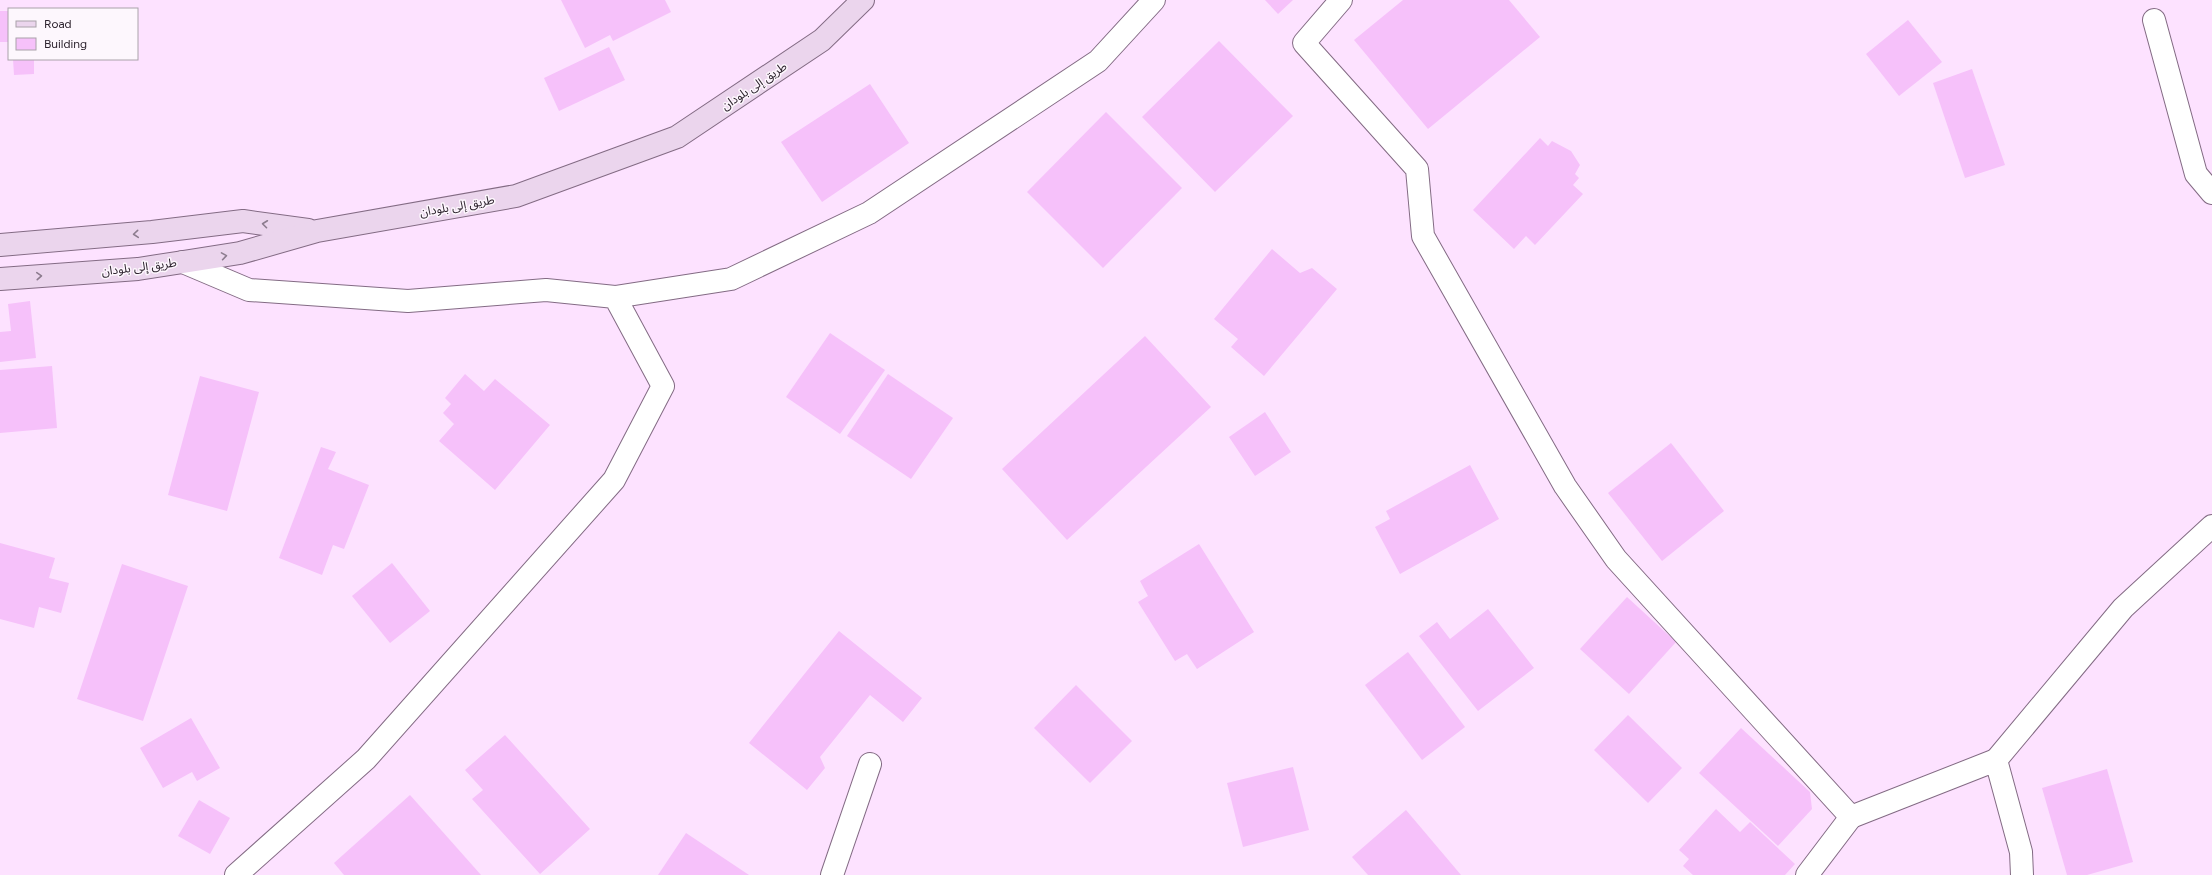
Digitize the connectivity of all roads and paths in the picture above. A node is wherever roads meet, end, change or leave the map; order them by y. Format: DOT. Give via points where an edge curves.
graph roads {
  1 [pos="864,0"];
  2 [pos="1154,0"];
  3 [pos="1341,0"];
  4 [pos="2154,20"];
  5 [pos="2212,193"];
  6 [pos="318,231"];
  7 [pos="0,245"];
  8 [pos="183,262"];
  9 [pos="0,279"];
  10 [pos="615,297"];
  11 [pos="2212,526"];
  12 [pos="1996,760"];
  13 [pos="870,764"];
  14 [pos="1851,817"];
  15 [pos="236,875"];
  16 [pos="832,875"];
  17 [pos="1807,875"];
  18 [pos="2022,875"];
  1 -- 6 [label="main road, طريق إلى بلودان" via="822,40 677,137 516,196"];
  2 -- 10 [label="street" via="1098,60 869,213 731,279"];
  3 -- 14 [label="street" via="1304,43 1417,169 1424,236 1565,486 1616,559"];
  4 -- 5 [label="street" via="2196,174"];
  6 -- 7 [label="main road, one-way" via="243,221 152,232"];
  8 -- 6 [label="main road, طريق إلى بلودان, one-way" via="240,253"];
  9 -- 8 [label="main road, طريق إلى بلودان, one-way" via="138,269"];
  8 -- 10 [label="street" via="249,290 408,301 546,290"];
  10 -- 15 [label="street" via="663,386 614,480 366,759"];
  11 -- 12 [label="street" via="2123,608"];
  12 -- 14 [label="street"];
  12 -- 18 [label="street" via="2021,852"];
  13 -- 16 [label="street"];
  14 -- 17 [label="street"];
}
